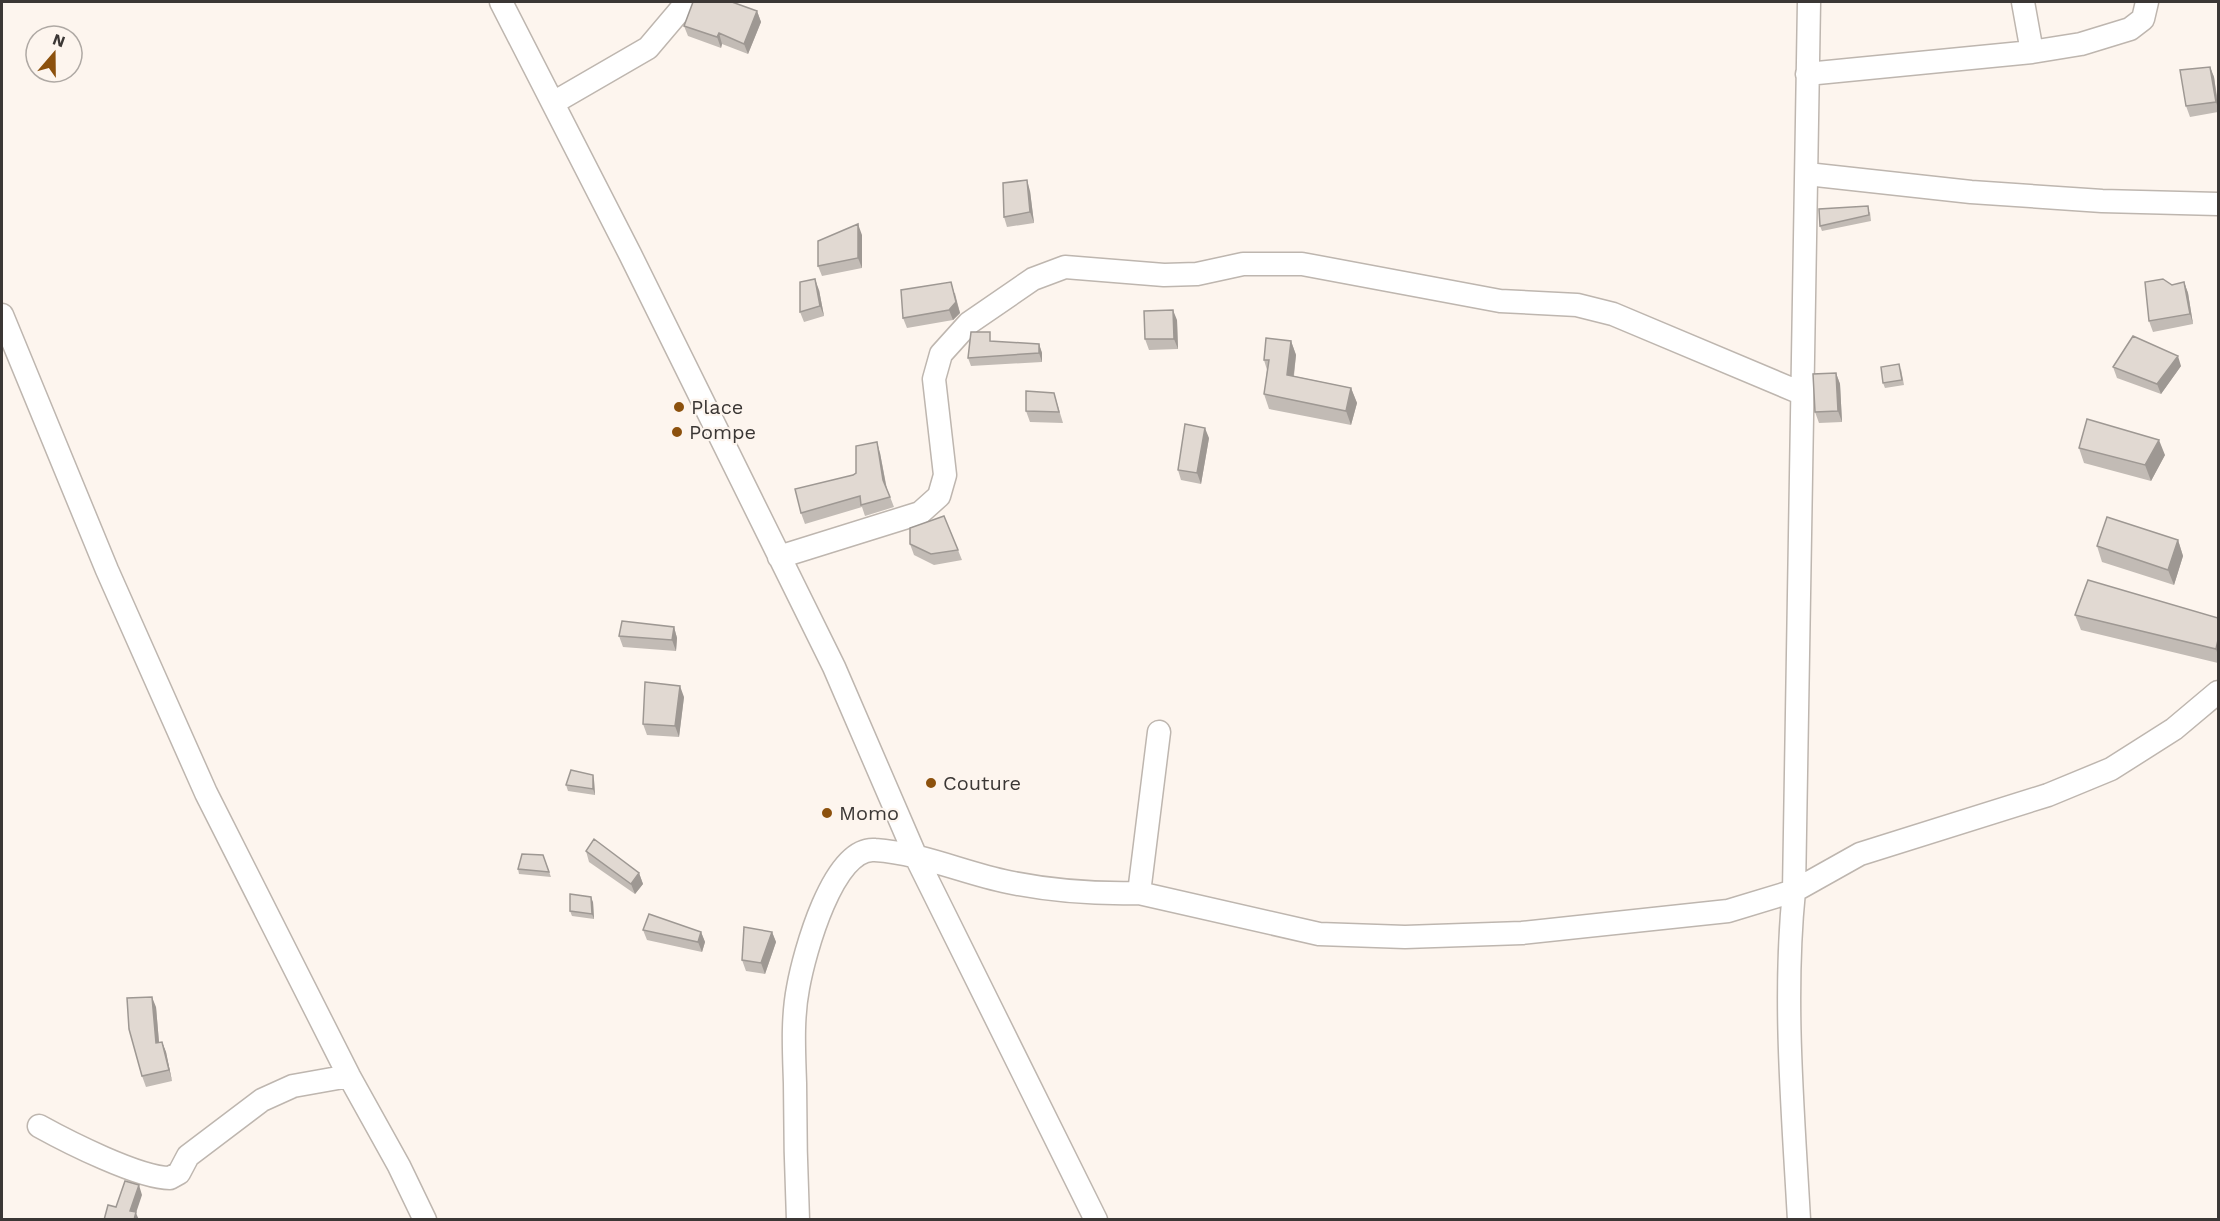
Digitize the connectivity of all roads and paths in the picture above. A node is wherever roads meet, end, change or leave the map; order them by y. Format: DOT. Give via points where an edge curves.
graph roads {
  1 [pos="501,2"];
  2 [pos="687,2"];
  3 [pos="1809,2"];
  4 [pos="2023,2"];
  5 [pos="2147,2"];
  6 [pos="2031,52"];
  7 [pos="1808,74"];
  8 [pos="553,103"];
  9 [pos="1807,174"];
  10 [pos="2218,204"];
  11 [pos="2,315"];
  12 [pos="1801,393"];
  13 [pos="779,557"];
  14 [pos="2218,692"];
  15 [pos="1159,732"];
  16 [pos="916,857"];
  17 [pos="1794,891"];
  18 [pos="1139,893"];
  19 [pos="349,1076"];
  20 [pos="39,1126"];
  21 [pos="425,1220"];
  22 [pos="798,1220"];
  23 [pos="1096,1220"];
  24 [pos="1799,1220"];
  1 -- 8 [label="street"];
  2 -- 8 [label="street" via="648,48"];
  3 -- 7 [label="street"];
  4 -- 6 [label="street"];
  5 -- 6 [label="street" via="2143,19 2130,29 2081,44"];
  6 -- 7 [label="street"];
  7 -- 9 [label="street"];
  8 -- 13 [label="street"];
  9 -- 10 [label="street" via="1971,192"];
  9 -- 12 [label="street"];
  11 -- 19 [label="street" via="172,718"];
  12 -- 13 [label="street" via="1613,314 1577,305 1500,301 1302,264 1243,264 1197,274 1164,275 1065,267 1033,279 969,323 941,354 933,379 945,475 939,496 920,513"];
  12 -- 17 [label="street"];
  13 -- 16 [label="street" via="834,667"];
  14 -- 17 [label="street" via="2174,729 2111,769 2048,795 1860,854"];
  15 -- 18 [label="street"];
  16 -- 18 [label="street" via="1008,882 1096,894"];
  16 -- 22 [label="street" via="873,849 859,853 848,860 833,881 822,905 798,987 794,1032"];
  16 -- 23 [label="street"];
  17 -- 18 [label="street" via="1728,911 1522,933 1405,937 1320,934"];
  17 -- 24 [label="street" via="1790,929 1791,1078"];
  19 -- 20 [label="street" via="293,1086 262,1100 188,1156 179,1173 170,1178 135,1169"];
  19 -- 21 [label="street"];
}
